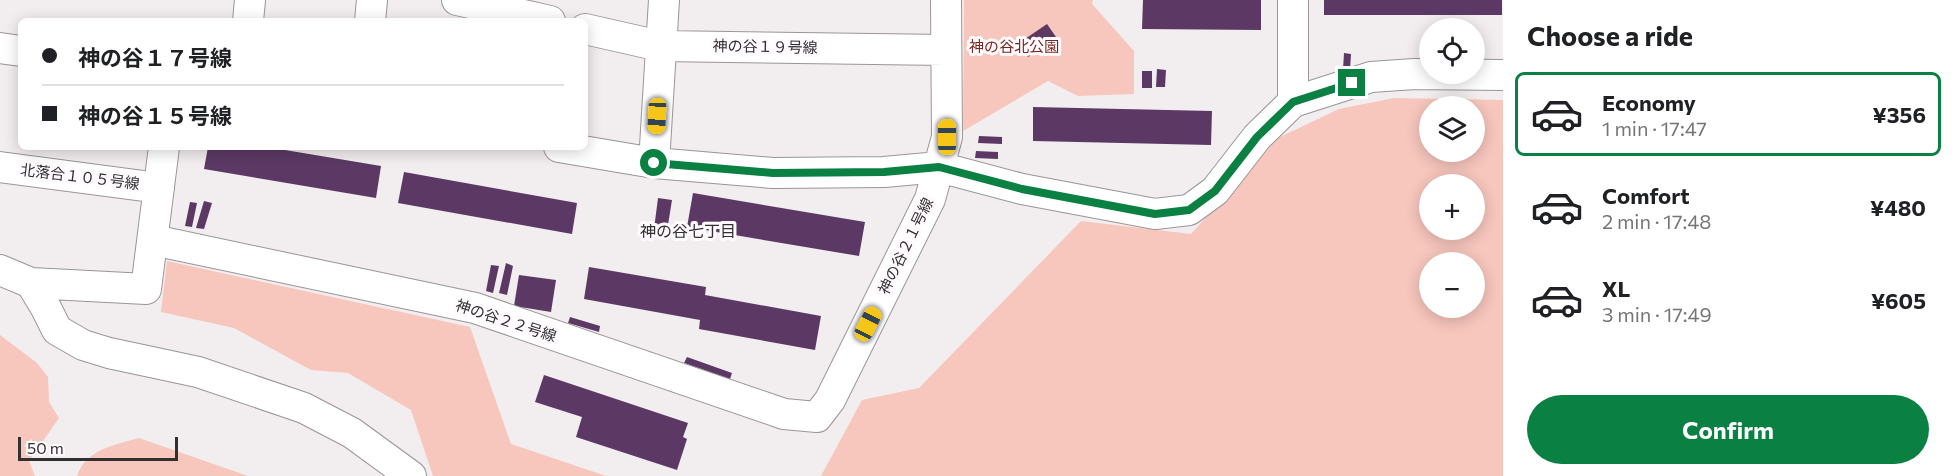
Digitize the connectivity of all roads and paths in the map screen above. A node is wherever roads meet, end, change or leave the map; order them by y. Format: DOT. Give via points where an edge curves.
graph roads {
  1 [pos="250,0"];
  2 [pos="372,0"];
  3 [pos="457,0"];
  4 [pos="664,0"];
  5 [pos="946,0"];
  6 [pos="1293,0"];
  7 [pos="248,18"];
  8 [pos="370,18"];
  9 [pos="537,18"];
  10 [pos="588,30"];
  11 [pos="660,46"];
  12 [pos="0,48"];
  13 [pos="946,50"];
  14 [pos="18,51"];
  15 [pos="1503,75"];
  16 [pos="1293,102"];
  17 [pos="164,150"];
  18 [pos="577,150"];
  19 [pos="654,163"];
  20 [pos="0,167"];
  21 [pos="939,167"];
  22 [pos="159,188"];
  23 [pos="153,240"];
  24 [pos="0,270"];
  25 [pos="31,283"];
  26 [pos="817,417"];
  27 [pos="411,476"];
  1 -- 7 [label="street"];
  2 -- 8 [label="street"];
  3 -- 9 [label="street"];
  4 -- 11 [label="street"];
  5 -- 13 [label="street, 神の谷２１号線"];
  6 -- 16 [label="street"];
  10 -- 11 [label="street, 神の谷１９号線"];
  11 -- 13 [label="street, 神の谷１９号線"];
  11 -- 19 [label="street"];
  12 -- 14 [label="street"];
  13 -- 21 [label="street, 神の谷２１号線" via="947,137"];
  15 -- 16 [label="street" via="1371,77"];
  16 -- 21 [label="street" via="1257,137 1215,191 1189,210 1155,214 1022,189"];
  17 -- 22 [label="street"];
  18 -- 19 [label="street"];
  19 -- 21 [label="street" via="773,173 884,172"];
  20 -- 22 [label="street, 北落合１０５号線"];
  21 -- 26 [label="street, 神の谷２１号線" via="930,199 830,400"];
  22 -- 23 [label="street"];
  23 -- 25 [label="street" via="146,289"];
  23 -- 26 [label="street, 神の谷２２号線" via="476,308 784,414"];
  24 -- 25 [label="street"];
  25 -- 27 [label="street" via="57,330 83,345 198,372 304,408 352,434"];
}
